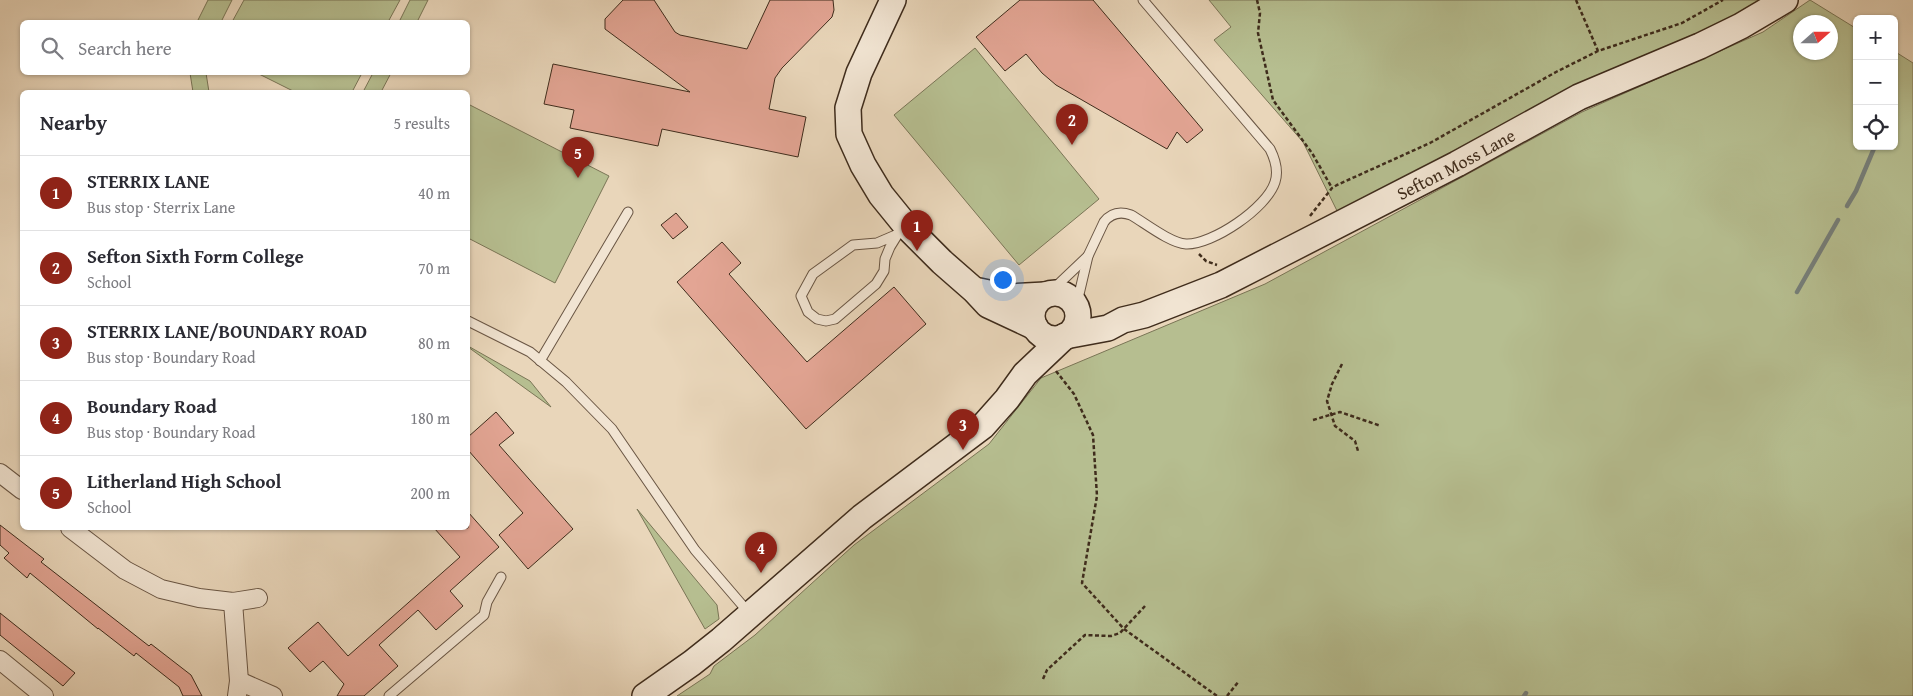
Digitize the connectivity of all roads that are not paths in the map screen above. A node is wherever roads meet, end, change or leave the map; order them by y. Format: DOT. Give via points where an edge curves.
graph roads {
  1 [pos="893,0"];
  2 [pos="1143,0"];
  3 [pos="1784,0"];
  4 [pos="628,212"];
  5 [pos="902,230"];
  6 [pos="1088,256"];
  7 [pos="974,290"];
  8 [pos="1047,295"];
  9 [pos="1076,308"];
  10 [pos="1123,320"];
  11 [pos="470,323"];
  12 [pos="1035,327"];
  13 [pos="1064,336"];
  14 [pos="540,361"];
  15 [pos="1025,374"];
  16 [pos="0,472"];
  17 [pos="20,488"];
  18 [pos="73,530"];
  19 [pos="501,577"];
  20 [pos="258,598"];
  21 [pos="234,602"];
  22 [pos="750,614"];
  23 [pos="0,660"];
  24 [pos="238,689"];
  25 [pos="44,696"];
  26 [pos="273,696"];
  27 [pos="389,696"];
  28 [pos="645,696"];
  1 -- 5 [label="street" via="859,73 848,108 849,134 863,165"];
  2 -- 6 [label="lane" via="1270,149 1276,164 1275,184 1265,199 1239,221 1211,238 1195,243 1180,243 1131,215 1112,214 1104,222"];
  3 -- 10 [label="street, Sefton Moss Lane" via="1700,46 1579,97 1222,285"];
  4 -- 14 [label="lane"];
  5 -- 5 [label="lane" via="890,247 884,271 876,284 835,319 817,319 808,312 801,296 812,274 853,245 877,243"];
  5 -- 7 [label="street"];
  6 -- 8 [label="lane"];
  6 -- 9 [label="lane"];
  7 -- 8 [label="street" via="1007,297"];
  7 -- 12 [label="street" via="988,305"];
  8 -- 9 [label="street" via="1061,294"];
  8 -- 12 [label="street" via="1039,300 1032,312"];
  9 -- 10 [label="street, Sefton Moss Lane"];
  9 -- 13 [label="street" via="1077,321 1071,332"];
  10 -- 13 [label="street, Sefton Moss Lane" via="1108,328"];
  11 -- 14 [label="lane" via="530,352"];
  12 -- 13 [label="street" via="1045,336"];
  12 -- 15 [label="street"];
  13 -- 15 [label="street"];
  14 -- 22 [label="lane" via="566,382 612,429 695,550"];
  15 -- 22 [label="street" via="983,426 862,517"];
  16 -- 17 [label="street"];
  18 -- 21 [label="street" via="125,570 161,589"];
  19 -- 27 [label="lane" via="487,602 484,615"];
  20 -- 21 [label="street"];
  21 -- 24 [label="street"];
  22 -- 28 [label="street" via="692,663"];
  23 -- 25 [label="street"];
  24 -- 26 [label="street"];
}
